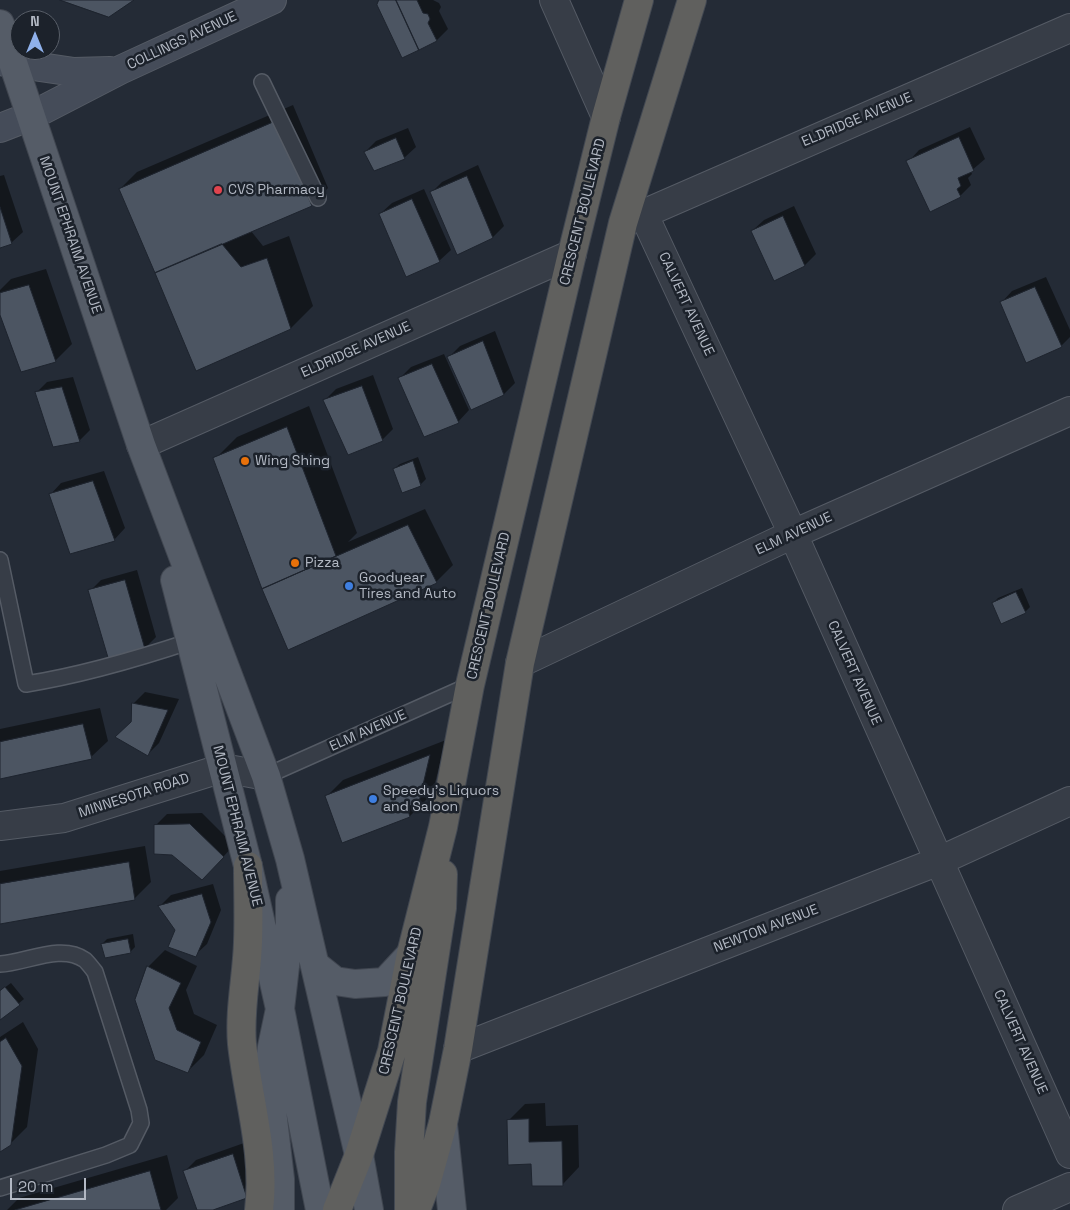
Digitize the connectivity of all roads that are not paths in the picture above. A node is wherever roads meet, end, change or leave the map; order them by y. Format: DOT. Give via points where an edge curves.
graph roads {
  1 [pos="272,0"];
  2 [pos="554,0"];
  3 [pos="639,0"];
  4 [pos="692,0"];
  5 [pos="0,24"];
  6 [pos="1070,28"];
  7 [pos="6,62"];
  8 [pos="120,70"];
  9 [pos="262,82"];
  10 [pos="31,116"];
  11 [pos="606,117"];
  12 [pos="0,128"];
  13 [pos="318,198"];
  14 [pos="633,218"];
  15 [pos="572,254"];
  16 [pos="1070,411"];
  17 [pos="141,445"];
  18 [pos="793,534"];
  19 [pos="0,560"];
  20 [pos="191,641"];
  21 [pos="520,663"];
  22 [pos="470,685"];
  23 [pos="224,768"];
  24 [pos="266,776"];
  25 [pos="1070,801"];
  26 [pos="0,826"];
  27 [pos="443,827"];
  28 [pos="290,859"];
  29 [pos="938,861"];
  30 [pos="248,866"];
  31 [pos="411,954"];
  32 [pos="0,964"];
  33 [pos="315,965"];
  34 [pos="280,1009"];
  35 [pos="458,1049"];
  36 [pos="443,1123"];
  37 [pos="1070,1154"];
  38 [pos="359,1155"];
  39 [pos="280,1179"];
  40 [pos="0,1188"];
  41 [pos="1070,1188"];
  42 [pos="259,1210"];
  43 [pos="276,1210"];
  44 [pos="280,1210"];
  45 [pos="320,1210"];
  46 [pos="337,1210"];
  47 [pos="369,1210"];
  48 [pos="408,1210"];
  49 [pos="416,1210"];
  50 [pos="452,1210"];
  51 [pos="1017,1210"];
  1 -- 8 [label="main road, COLLINGS AVENUE"];
  2 -- 11 [label="street"];
  3 -- 11 [label="highway, CRESCENT BOULEVARD"];
  4 -- 14 [label="highway"];
  5 -- 7 [label="main road, MOUNT EPHRAIM AVENUE"];
  6 -- 14 [label="street, ELDRIDGE AVENUE"];
  7 -- 8 [label="main road" via="74,72"];
  7 -- 10 [label="main road, MOUNT EPHRAIM AVENUE"];
  8 -- 10 [label="main road, COLLINGS AVENUE"];
  9 -- 13 [label="lane"];
  10 -- 12 [label="main road, COLLINGS AVENUE"];
  10 -- 17 [label="main road, MOUNT EPHRAIM AVENUE"];
  11 -- 15 [label="highway, CRESCENT BOULEVARD"];
  14 -- 18 [label="street, CALVERT AVENUE"];
  14 -- 21 [label="highway"];
  15 -- 17 [label="street, ELDRIDGE AVENUE"];
  15 -- 22 [label="highway, CRESCENT BOULEVARD"];
  16 -- 18 [label="street, ELM AVENUE"];
  17 -- 20 [label="main road, MOUNT EPHRAIM AVENUE"];
  17 -- 24 [label="main road, MOUNT EPHRAIM AVENUE"];
  18 -- 21 [label="street, ELM AVENUE"];
  18 -- 29 [label="street, CALVERT AVENUE"];
  19 -- 20 [label="lane" via="26,684 66,678"];
  20 -- 23 [label="main road, MOUNT EPHRAIM AVENUE"];
  21 -- 35 [label="highway"];
  22 -- 24 [label="lane, ELM AVENUE"];
  22 -- 27 [label="highway, CRESCENT BOULEVARD"];
  23 -- 24 [label="street, MINNESOTA ROAD"];
  23 -- 26 [label="street, MINNESOTA ROAD" via="64,818"];
  23 -- 30 [label="main road, MOUNT EPHRAIM AVENUE"];
  24 -- 28 [label="main road, MOUNT EPHRAIM AVENUE"];
  25 -- 29 [label="street, NEWTON AVENUE"];
  27 -- 31 [label="highway, CRESCENT BOULEVARD"];
  27 -- 48 [label="highway" via="442,908 412,1102"];
  28 -- 33 [label="main road, MOUNT EPHRAIM AVENUE"];
  28 -- 34 [label="main road" via="290,923"];
  29 -- 35 [label="street, NEWTON AVENUE"];
  29 -- 37 [label="street, CALVERT AVENUE"];
  30 -- 34 [label="main road, MOUNT EPHRAIM AVENUE"];
  30 -- 42 [label="highway" via="248,943 242,1043 260,1157"];
  31 -- 33 [label="main road" via="385,982 355,984 335,981"];
  31 -- 38 [label="highway, CRESCENT BOULEVARD" via="392,1051"];
  32 -- 40 [label="lane" via="55,954 71,954 85,960 95,972 141,1123 130,1145"];
  33 -- 38 [label="main road, MOUNT EPHRAIM AVENUE"];
  34 -- 39 [label="main road" via="268,1076"];
  34 -- 45 [label="main road, MOUNT EPHRAIM AVENUE"];
  35 -- 36 [label="highway"];
  36 -- 49 [label="highway"];
  36 -- 50 [label="main road"];
  38 -- 46 [label="highway, CRESCENT BOULEVARD"];
  38 -- 47 [label="main road, MOUNT EPHRAIM AVENUE"];
  39 -- 43 [label="main road"];
  39 -- 44 [label="main road"];
  41 -- 51 [label="street"];
}
